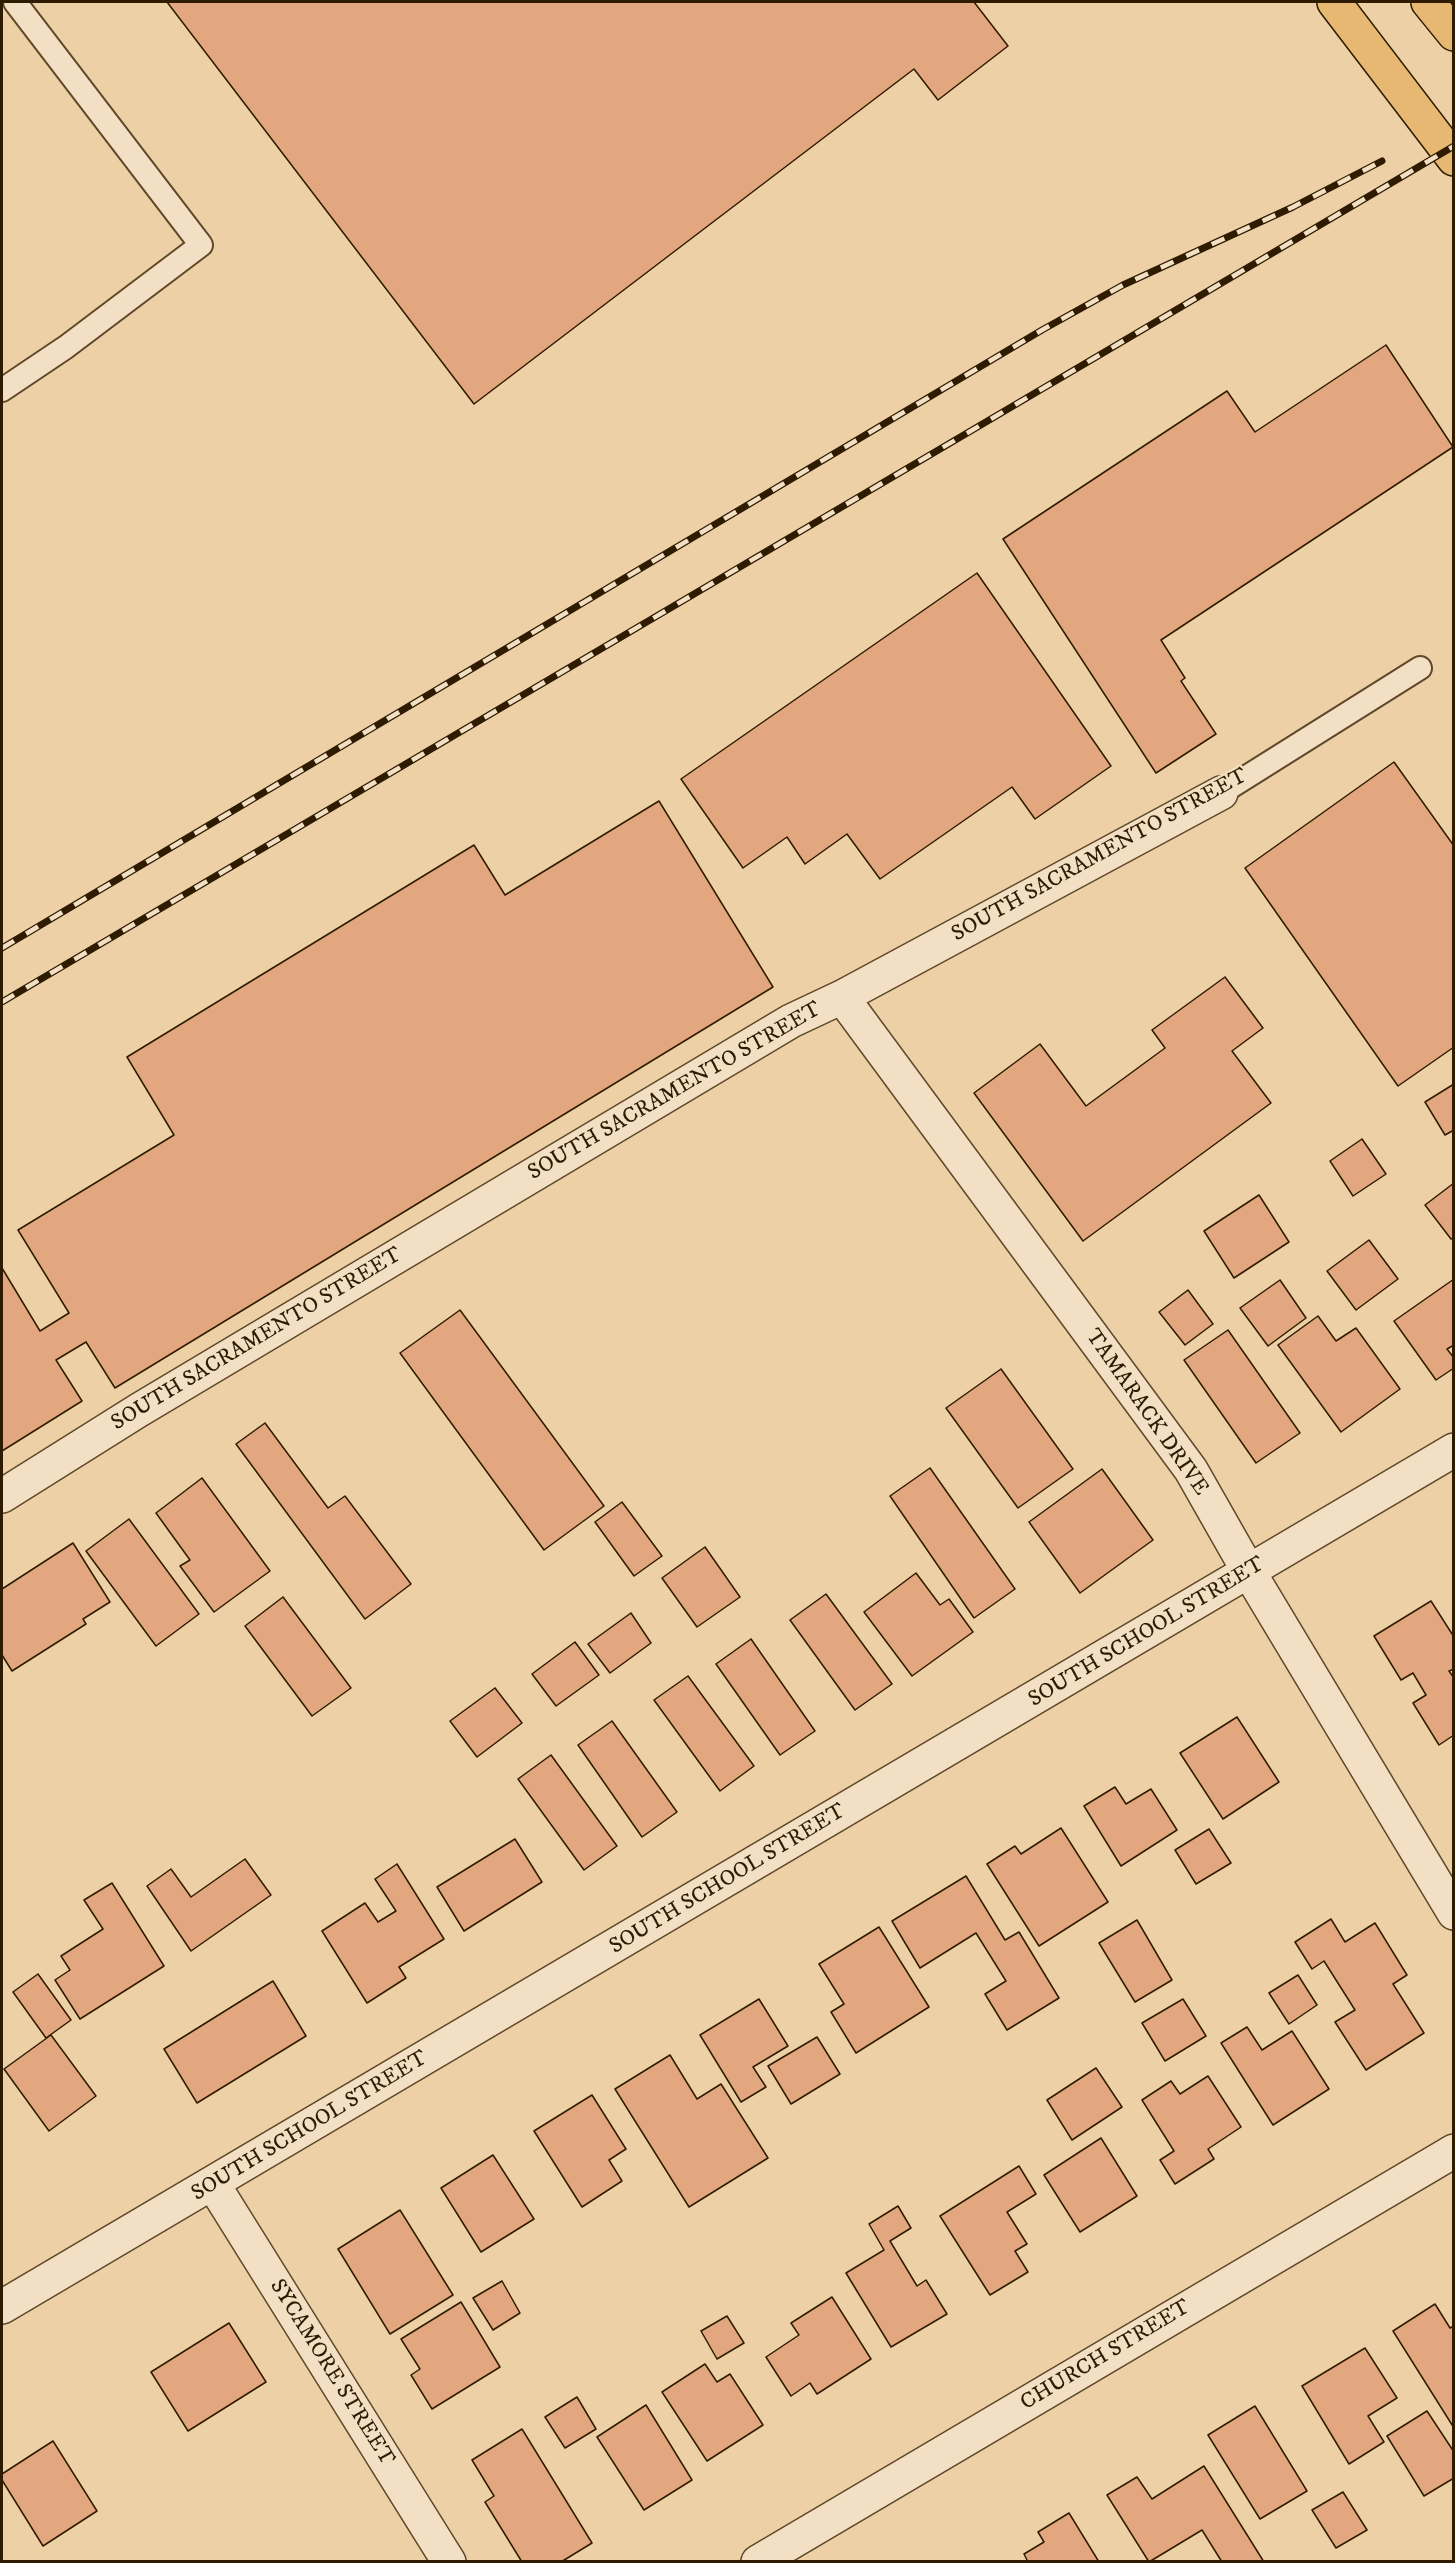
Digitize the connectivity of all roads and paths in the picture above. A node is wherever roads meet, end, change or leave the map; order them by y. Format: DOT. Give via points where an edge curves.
graph roads {
  1 [pos="15,2"];
  2 [pos="1334,2"];
  3 [pos="1428,2"];
  4 [pos="1454,34"];
  5 [pos="1454,159"];
  6 [pos="2,390"];
  7 [pos="1420,668"];
  8 [pos="1221,793"];
  9 [pos="842,997"];
  10 [pos="1454,1450"];
  11 [pos="2,1496"];
  12 [pos="1249,1572"];
  13 [pos="1454,1913"];
  14 [pos="1454,2151"];
  15 [pos="213,2184"];
  16 [pos="2,2307"];
  17 [pos="449,2562"];
  18 [pos="759,2562"];
  1 -- 6 [label="lane" via="201,245"];
  2 -- 5 [label="main road"];
  3 -- 4 [label="main road"];
  7 -- 8 [label="lane, SOUTH SACRAMENTO STREET"];
  8 -- 9 [label="street, SOUTH SACRAMENTO STREET"];
  9 -- 11 [label="street, SOUTH SACRAMENTO STREET" via="791,1021 149,1404"];
  9 -- 12 [label="street, TAMARACK DRIVE" via="1191,1470"];
  10 -- 12 [label="street, SOUTH SCHOOL STREET"];
  12 -- 13 [label="street, TAMARACK DRIVE"];
  12 -- 15 [label="street, SOUTH SCHOOL STREET"];
  14 -- 18 [label="street, CHURCH STREET"];
  15 -- 16 [label="street, SOUTH SCHOOL STREET"];
  15 -- 17 [label="street, SYCAMORE STREET"];
}
